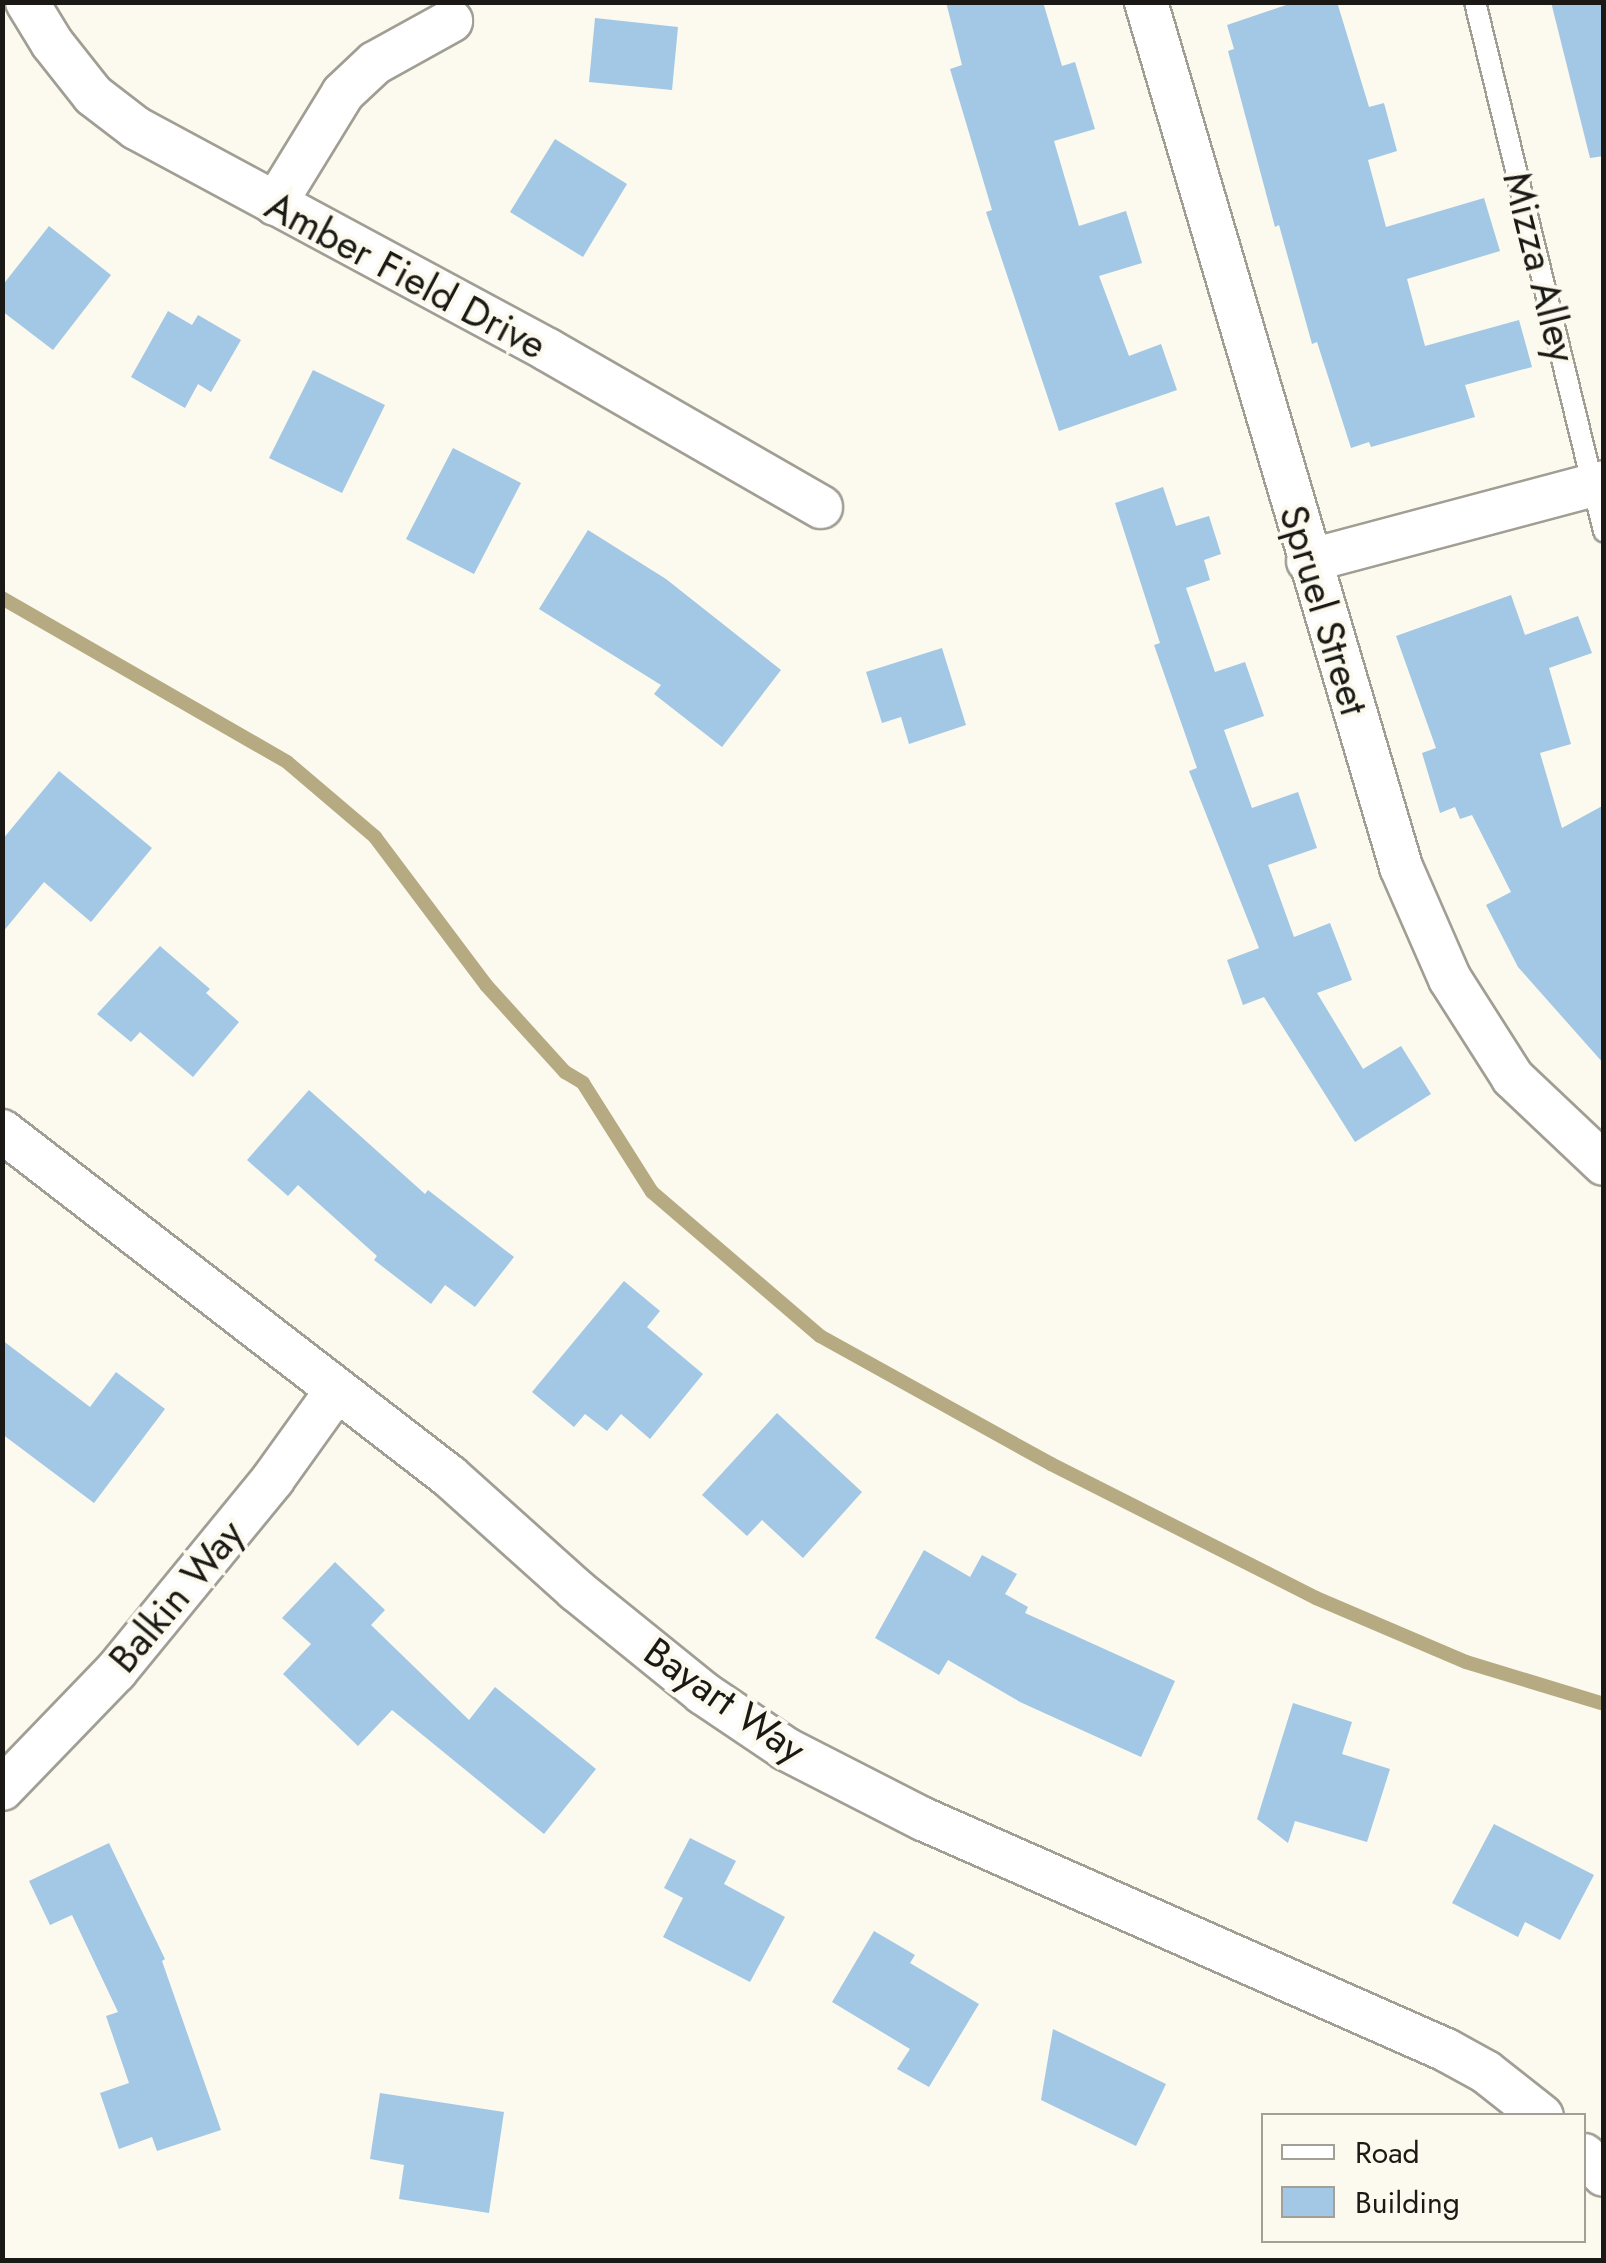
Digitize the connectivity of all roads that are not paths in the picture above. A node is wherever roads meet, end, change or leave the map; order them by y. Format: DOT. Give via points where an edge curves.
graph roads {
  1 [pos="28,2"];
  2 [pos="1146,2"];
  3 [pos="1475,2"];
  4 [pos="451,21"];
  5 [pos="275,204"];
  6 [pos="1598,484"];
  7 [pos="821,507"];
  8 [pos="1604,532"];
  9 [pos="1308,561"];
  10 [pos="2,1131"];
  11 [pos="1604,1164"];
  12 [pos="336,1391"];
  13 [pos="2,1789"];
  14 [pos="1539,2113"];
  1 -- 5 [label="street, Amber Field Drive" via="93,95 136,128"];
  2 -- 9 [label="street, Spruel Street"];
  3 -- 6 [label="lane, Mizza Alley"];
  4 -- 5 [label="street" via="376,62 342,93"];
  5 -- 7 [label="street, Amber Field Drive"];
  6 -- 8 [label="lane, Mizza Alley"];
  6 -- 9 [label="street"];
  9 -- 11 [label="street, Spruel Street" via="1401,867 1450,979 1513,1078"];
  10 -- 12 [label="street, Bayart Way"];
  12 -- 13 [label="street, Balkin Way" via="116,1671"];
  12 -- 14 [label="street, Bayart Way" via="449,1476 703,1692 786,1748 923,1818 1446,2050"];
}
